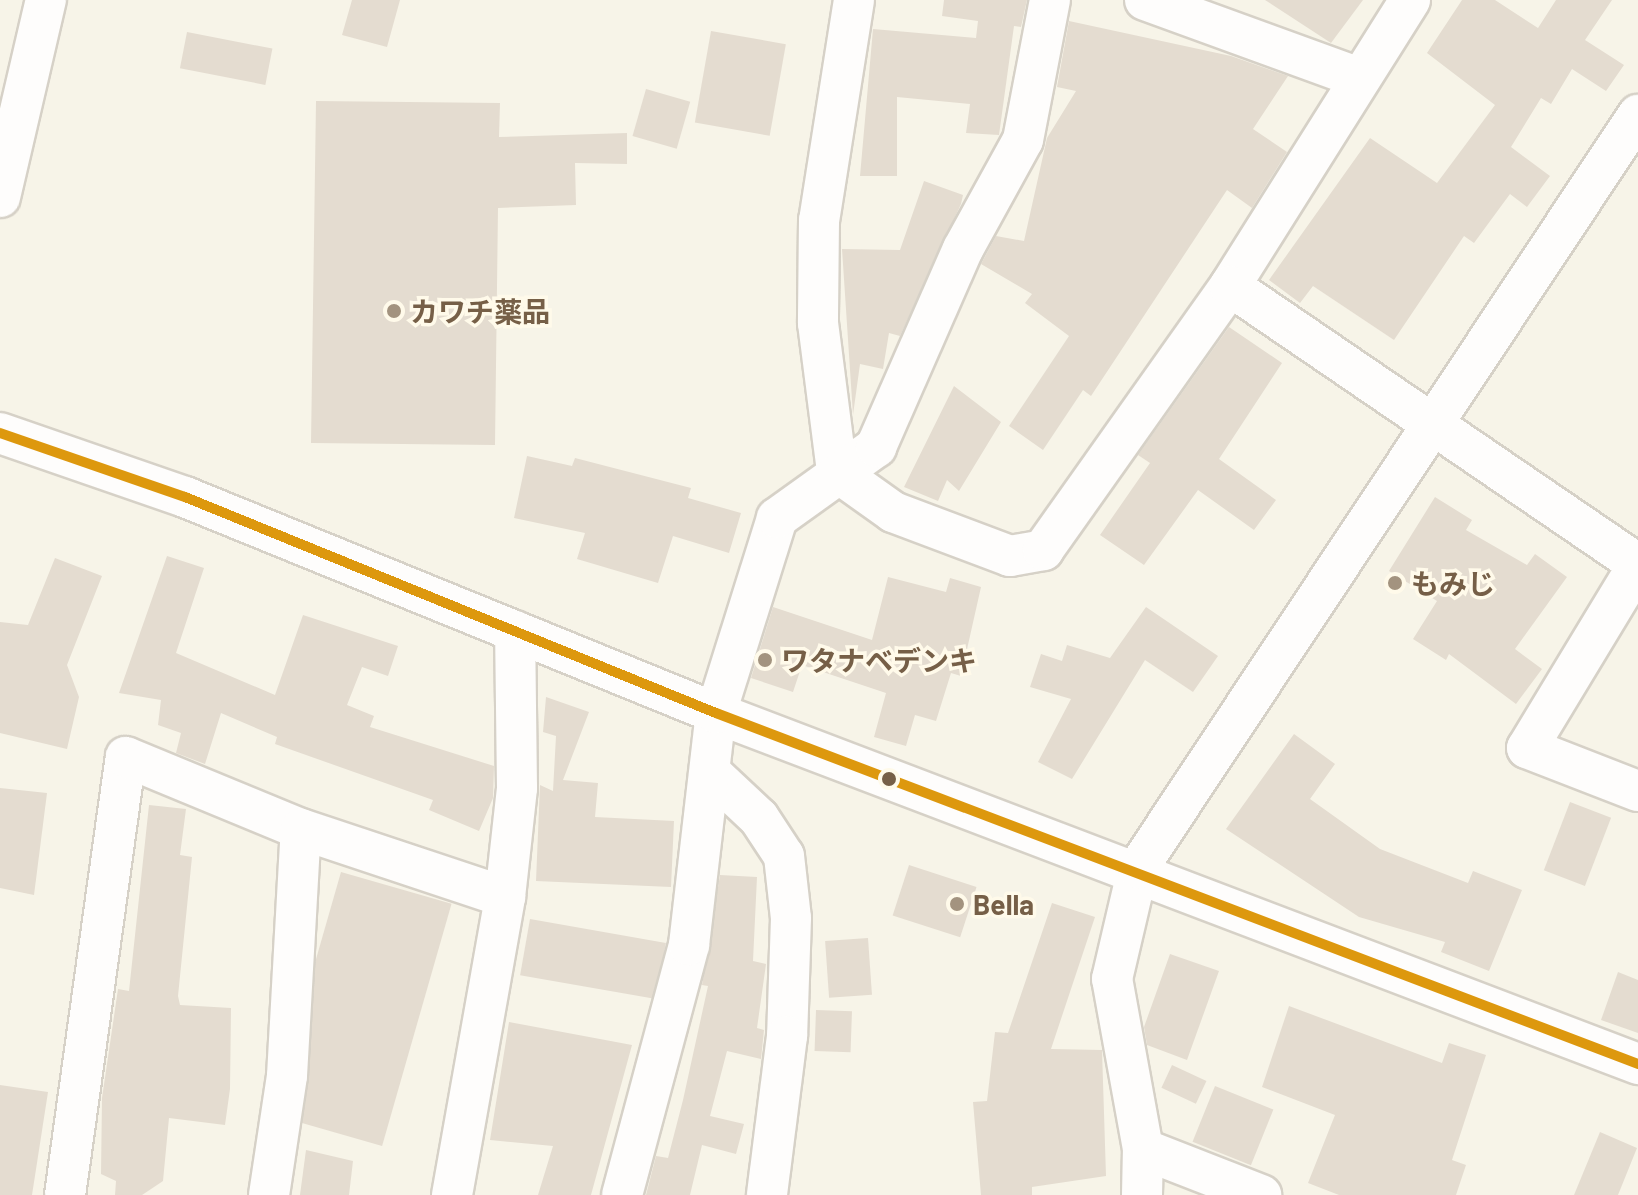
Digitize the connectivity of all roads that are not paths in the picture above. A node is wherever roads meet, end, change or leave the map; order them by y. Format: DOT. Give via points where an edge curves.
graph roads {
  1 [pos="46,0"];
  2 [pos="854,0"];
  3 [pos="1050,0"];
  4 [pos="1410,0"];
  5 [pos="1156,1"];
  6 [pos="1357,77"];
  7 [pos="1638,115"];
  8 [pos="0,197"];
  9 [pos="1230,286"];
  10 [pos="1434,427"];
  11 [pos="0,433"];
  12 [pos="837,472"];
  13 [pos="1638,565"];
  14 [pos="515,631"];
  15 [pos="716,713"];
  16 [pos="710,772"];
  17 [pos="1638,791"];
  18 [pos="301,829"];
  19 [pos="1138,868"];
  20 [pos="505,897"];
  21 [pos="1638,1064"];
  22 [pos="1143,1149"];
  23 [pos="65,1195"];
  24 [pos="269,1195"];
  25 [pos="452,1195"];
  26 [pos="622,1195"];
  27 [pos="767,1195"];
  28 [pos="1142,1195"];
  29 [pos="1261,1195"];
  1 -- 8 [label="street"];
  2 -- 12 [label="street" via="819,220 818,323"];
  3 -- 12 [label="street" via="1023,140 963,249 876,447"];
  4 -- 6 [label="street"];
  5 -- 6 [label="street"];
  6 -- 9 [label="street"];
  7 -- 10 [label="street"];
  9 -- 10 [label="street"];
  9 -- 12 [label="street" via="1043,550 1010,556 893,512"];
  10 -- 13 [label="street"];
  10 -- 19 [label="street"];
  11 -- 14 [label="street" via="185,497"];
  12 -- 15 [label="street" via="777,518"];
  13 -- 17 [label="street" via="1527,748"];
  14 -- 15 [label="street"];
  14 -- 20 [label="street" via="517,788"];
  15 -- 16 [label="street"];
  15 -- 19 [label="street"];
  16 -- 26 [label="street" via="689,945"];
  16 -- 27 [label="street" via="759,818 784,856 791,918 787,1036"];
  18 -- 20 [label="street"];
  18 -- 23 [label="street" via="126,757"];
  18 -- 24 [label="street" via="287,1076"];
  19 -- 21 [label="street"];
  19 -- 22 [label="street" via="1112,979"];
  20 -- 25 [label="street"];
  22 -- 28 [label="street"];
  22 -- 29 [label="street"];
}
